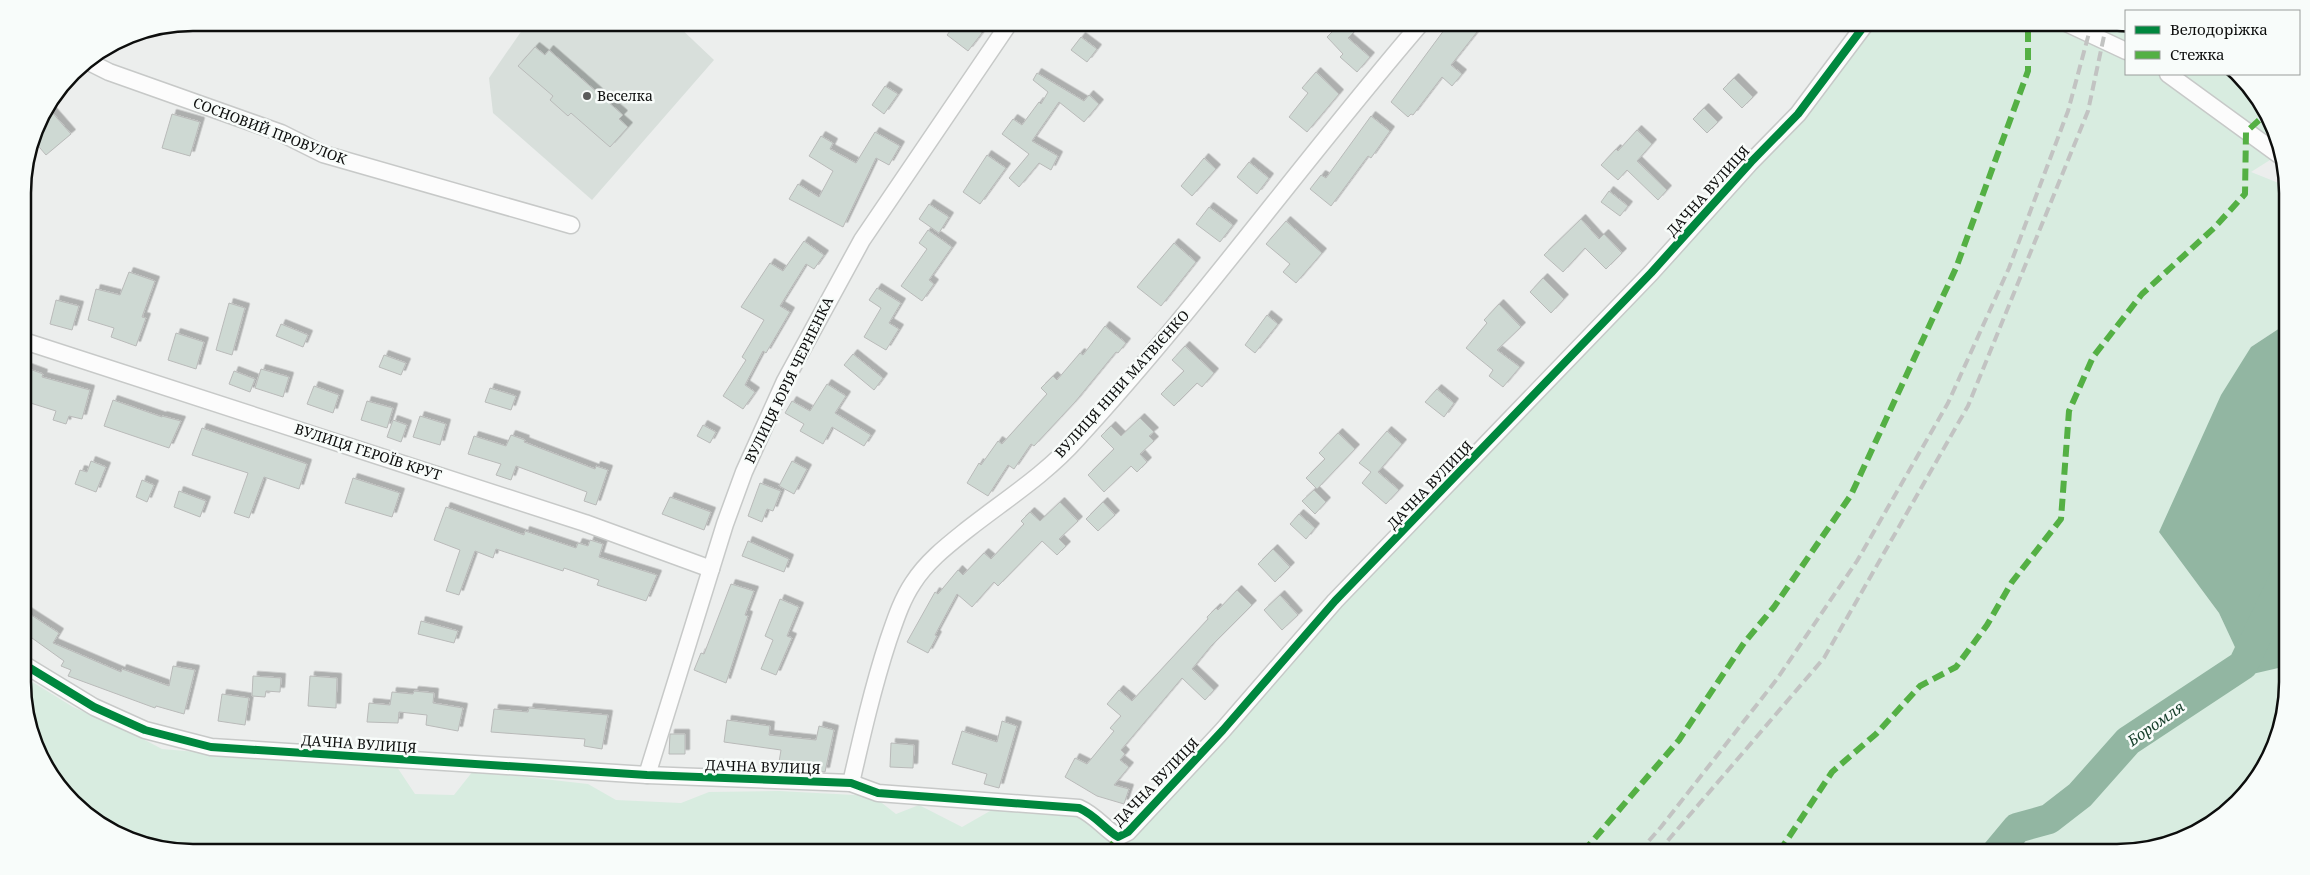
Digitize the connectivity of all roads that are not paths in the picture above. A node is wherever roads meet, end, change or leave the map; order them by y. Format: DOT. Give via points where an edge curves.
graph roads {
  1 [pos="1004,31"];
  2 [pos="1414,31"];
  3 [pos="1860,31"];
  4 [pos="2084,31"];
  5 [pos="2125,50"];
  6 [pos="95,65"];
  7 [pos="2169,75"];
  8 [pos="2272,150"];
  9 [pos="571,225"];
  10 [pos="32,343"];
  11 [pos="711,569"];
  12 [pos="31,669"];
  13 [pos="647,774"];
  14 [pos="851,782"];
  1 -- 11 [label="street, ВУЛИЦЯ ЮРІЯ ЧЕРНЕНКА" via="862,240 826,302 785,381 744,472"];
  2 -- 14 [label="street, ВУЛИЦЯ НІНИ МАТВІЄНКО" via="1351,105 1182,318 1076,440 1055,461 934,557 913,582 900,608 879,668"];
  3 -- 14 [label="street, ДАЧНА ВУЛИЦЯ" via="1798,114 1651,274 1336,601 1128,832 1118,837 1105,829 1091,813 1079,808 878,793"];
  4 -- 5 [label="street"];
  6 -- 9 [label="street, СОСНОВИЙ ПРОВУЛОК" via="281,133 323,154"];
  7 -- 8 [label="street"];
  10 -- 11 [label="street, ВУЛИЦЯ ГЕРОЇВ КРУТ" via="585,523"];
  11 -- 13 [label="street, ВУЛИЦЯ ЮРІЯ ЧЕРНЕНКА"];
  12 -- 13 [label="street, ДАЧНА ВУЛИЦЯ" via="94,707 136,726 211,747"];
  13 -- 14 [label="street, ДАЧНА ВУЛИЦЯ"];
}
